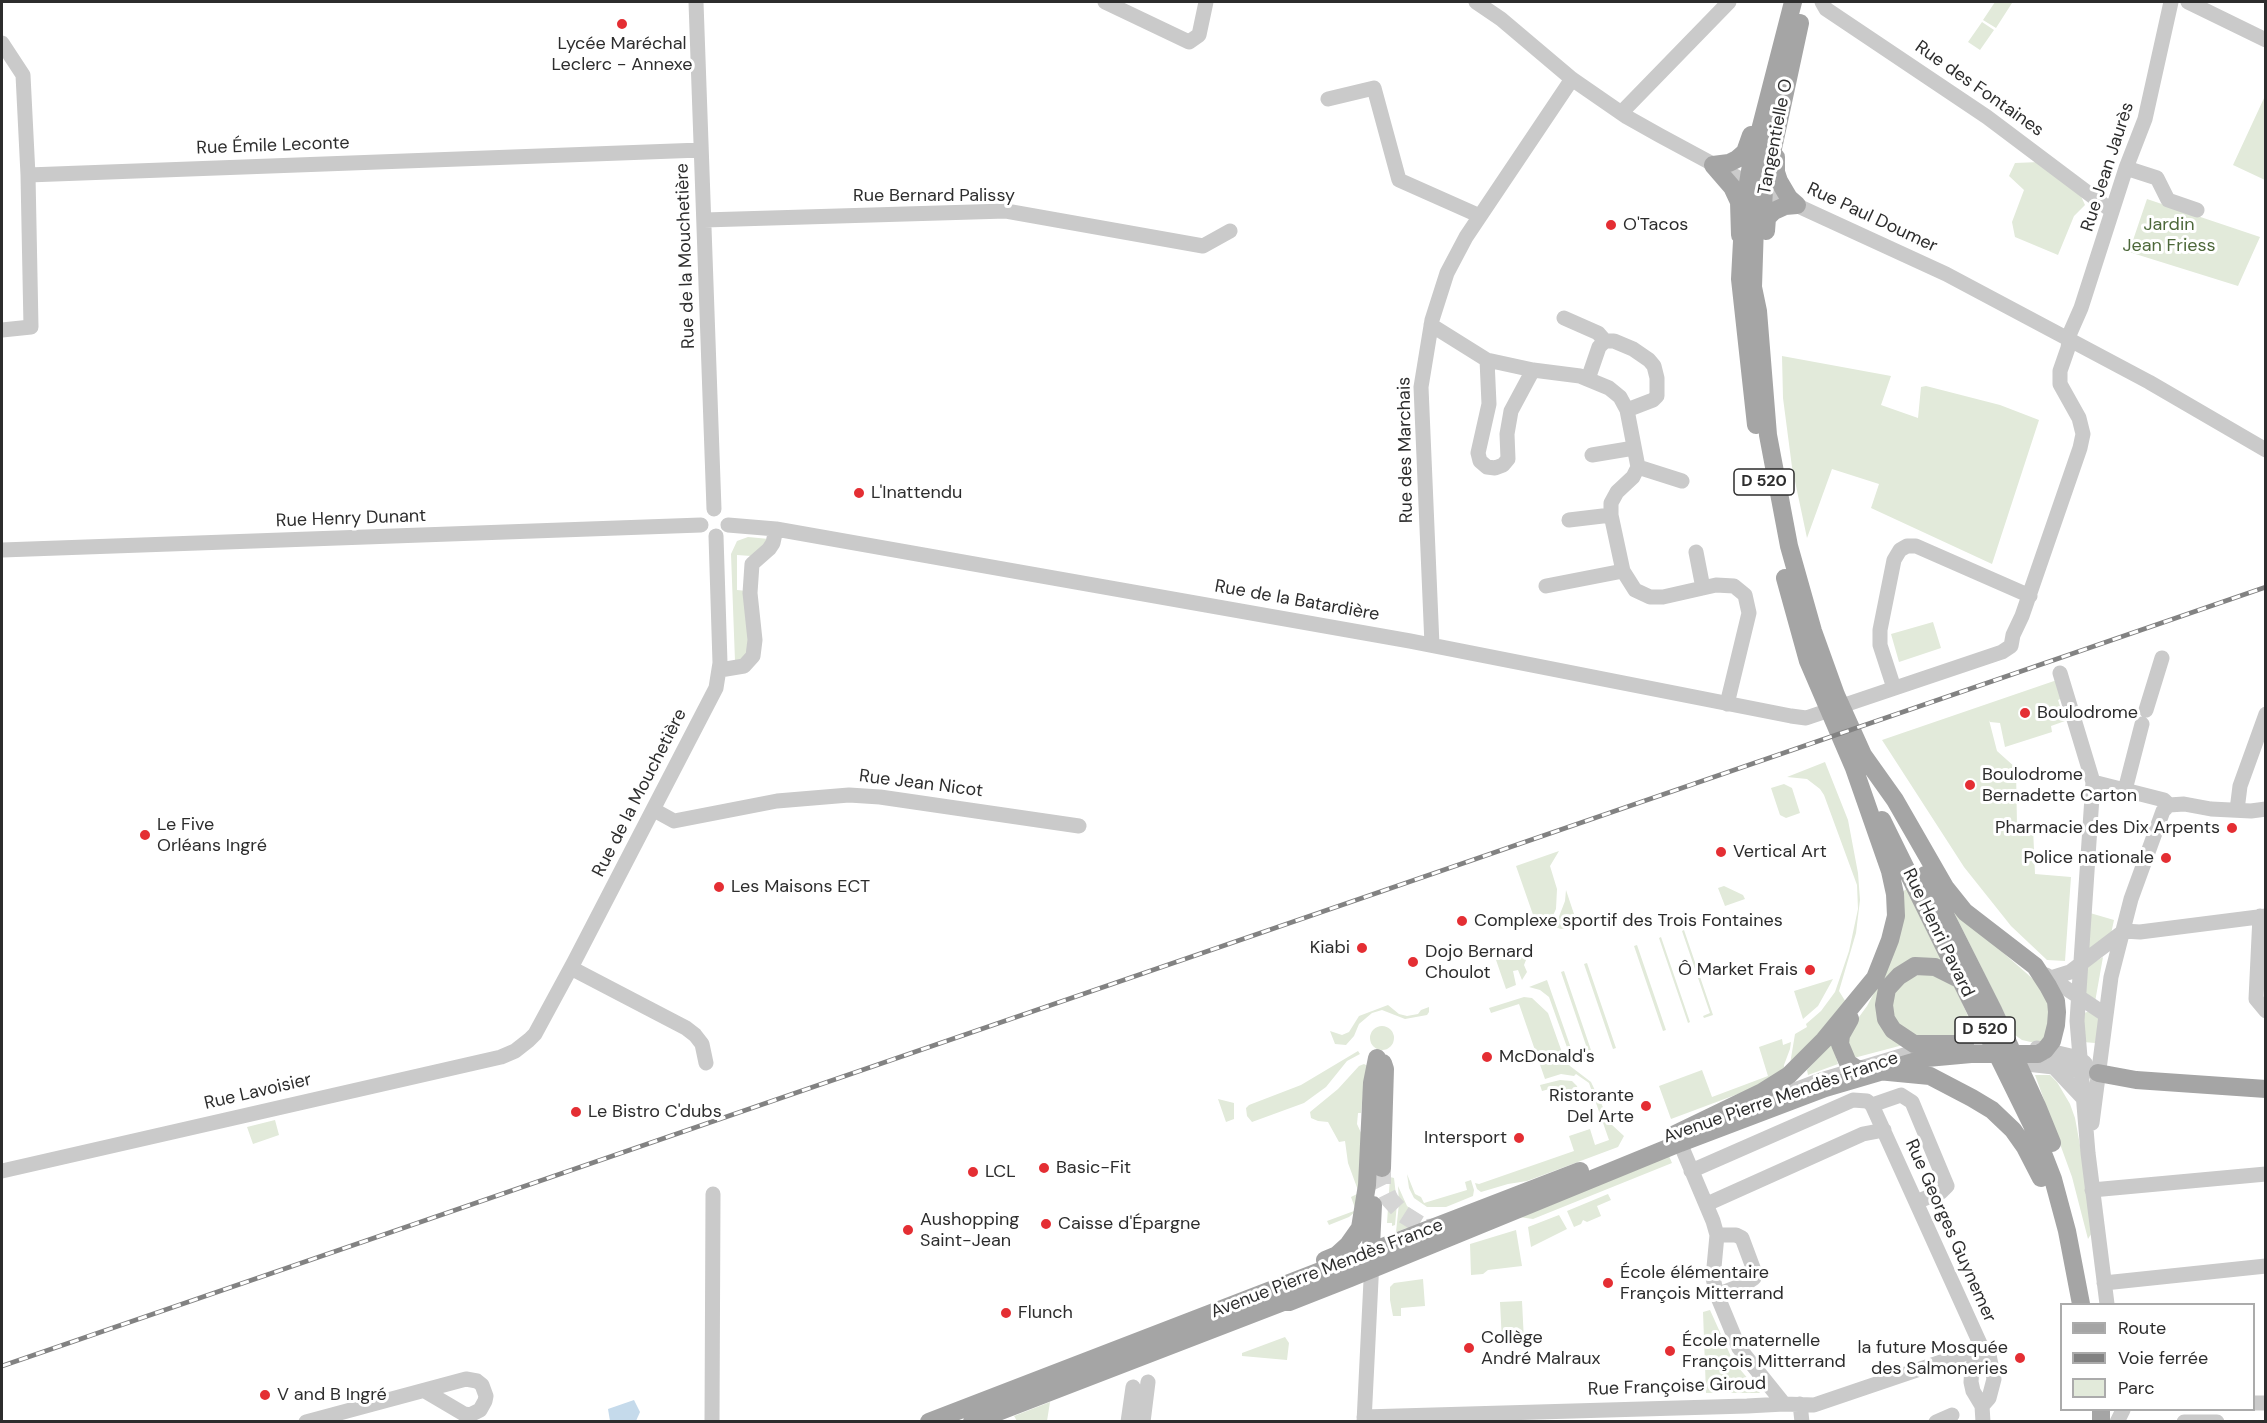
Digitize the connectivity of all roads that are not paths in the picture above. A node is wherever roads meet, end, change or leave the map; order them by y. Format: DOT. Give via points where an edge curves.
graph roads {
  1 [pos="696,2"];
  2 [pos="1105,2"];
  3 [pos="1206,2"];
  4 [pos="1476,2"];
  5 [pos="1729,2"];
  6 [pos="1793,2"];
  7 [pos="1805,2"];
  8 [pos="1822,2"];
  9 [pos="2171,2"];
  10 [pos="2188,2"];
  11 [pos="2265,40"];
  12 [pos="2,43"];
  13 [pos="1779,54"];
  14 [pos="1572,80"];
  15 [pos="1328,99"];
  16 [pos="1621,113"];
  17 [pos="1776,134"];
  18 [pos="701,150"];
  19 [pos="1713,165"];
  20 [pos="2126,168"];
  21 [pos="28,175"];
  22 [pos="1756,186"];
  23 [pos="1797,205"];
  24 [pos="2112,210"];
  25 [pos="2197,210"];
  26 [pos="1480,216"];
  27 [pos="704,220"];
  28 [pos="1230,231"];
  29 [pos="1740,254"];
  30 [pos="1758,311"];
  31 [pos="1564,318"];
  32 [pos="1431,325"];
  33 [pos="2,330"];
  34 [pos="2069,340"];
  35 [pos="1605,341"];
  36 [pos="1487,360"];
  37 [pos="1533,370"];
  38 [pos="1588,379"];
  39 [pos="1627,410"];
  40 [pos="1634,448"];
  41 [pos="2265,450"];
  42 [pos="1592,455"];
  43 [pos="1638,467"];
  44 [pos="1682,481"];
  45 [pos="714,509"];
  46 [pos="1611,515"];
  47 [pos="1569,520"];
  48 [pos="701,525"];
  49 [pos="728,525"];
  50 [pos="776,529"];
  51 [pos="716,536"];
  52 [pos="2,550"];
  53 [pos="1695,552"];
  54 [pos="1623,571"];
  55 [pos="1546,586"];
  56 [pos="1703,588"];
  57 [pos="2030,596"];
  58 [pos="2012,639"];
  59 [pos="1432,645"];
  60 [pos="2162,658"];
  61 [pos="720,670"];
  62 [pos="2060,673"];
  63 [pos="1894,688"];
  64 [pos="1727,704"];
  65 [pos="2265,714"];
  66 [pos="1863,769"];
  67 [pos="2093,782"];
  68 [pos="2125,790"];
  69 [pos="2169,805"];
  70 [pos="2265,809"];
  71 [pos="654,810"];
  72 [pos="2237,810"];
  73 [pos="1079,826"];
  74 [pos="2263,916"];
  75 [pos="2124,931"];
  76 [pos="2080,964"];
  77 [pos="2035,966"];
  78 [pos="571,968"];
  79 [pos="1875,978"];
  80 [pos="2051,978"];
  81 [pos="1961,980"];
  82 [pos="2078,997"];
  83 [pos="2265,1011"];
  84 [pos="2106,1016"];
  85 [pos="521,1047"];
  86 [pos="1972,1053"];
  87 [pos="2042,1056"];
  88 [pos="706,1063"];
  89 [pos="1378,1063"];
  90 [pos="2089,1066"];
  91 [pos="1857,1069"];
  92 [pos="1887,1071"];
  93 [pos="2265,1089"];
  94 [pos="2083,1098"];
  95 [pos="1872,1105"];
  96 [pos="1884,1130"];
  97 [pos="1677,1139"];
  98 [pos="2088,1153"];
  99 [pos="1623,1166"];
  100 [pos="1382,1168"];
  101 [pos="2,1171"];
  102 [pos="1691,1171"];
  103 [pos="2265,1174"];
  104 [pos="2092,1190"];
  105 [pos="713,1194"];
  106 [pos="1916,1202"];
  107 [pos="1707,1204"];
  108 [pos="1462,1224"];
  109 [pos="2067,1231"];
  110 [pos="1717,1235"];
  111 [pos="1372,1260"];
  112 [pos="2265,1266"];
  113 [pos="2104,1283"];
  114 [pos="1283,1285"];
  115 [pos="1717,1295"];
  116 [pos="2081,1303"];
  117 [pos="2093,1303"];
  118 [pos="2107,1303"];
  119 [pos="1982,1348"];
  120 [pos="1148,1382"];
  121 [pos="1133,1387"];
  122 [pos="425,1391"];
  123 [pos="1784,1404"];
  124 [pos="1983,1414"];
  125 [pos="1952,1415"];
  126 [pos="1798,1416"];
  127 [pos="1364,1419"];
  128 [pos="306,1422"];
  129 [pos="712,1422"];
  130 [pos="929,1422"];
  131 [pos="972,1422"];
  132 [pos="1128,1422"];
  133 [pos="1143,1422"];
  134 [pos="1936,1422"];
  135 [pos="2184,1422"];
  136 [pos="2217,1422"];
  1 -- 18 [label="street, Rue de la Mouchetière"];
  2 -- 3 [label="street" via="1189,42 1199,35"];
  4 -- 14 [label="street, Rue Paul Doumer"];
  5 -- 16 [label="street"];
  6 -- 13 [label="main road, Tangentielle O / D 520"];
  7 -- 17 [label="main road, Tangentielle O / D 520"];
  8 -- 24 [label="street, Rue des Fontaines" via="1826,9 1987,117"];
  9 -- 20 [label="street, Rue Jean Jaurès" via="2147,112"];
  10 -- 11 [label="street"];
  12 -- 21 [label="street" via="23,75"];
  13 -- 19 [label="main road, D 520" via="1745,152 1729,163"];
  13 -- 22 [label="main road, Tangentielle O / D 520" via="1768,95"];
  14 -- 16 [label="street, Rue Paul Doumer"];
  14 -- 26 [label="street, Rue des Marchais"];
  15 -- 26 [label="street" via="1374,88 1399,180"];
  16 -- 19 [label="street, Rue Paul Doumer"];
  17 -- 22 [label="main road, Tangentielle O / D 520"];
  17 -- 23 [label="main road" via="1776,172"];
  18 -- 21 [label="street, Rue Émile Leconte"];
  18 -- 27 [label="street, Rue de la Mouchetière"];
  19 -- 22 [label="street, Rue Paul Doumer"];
  19 -- 29 [label="main road, D 520" via="1740,202"];
  20 -- 24 [label="street, Rue Jean Jaurès"];
  20 -- 25 [label="street" via="2157,178 2168,200"];
  21 -- 33 [label="street" via="31,327"];
  22 -- 23 [label="street, Rue Paul Doumer"];
  22 -- 29 [label="main road, D 520"];
  22 -- 30 [label="main road, Tangentielle O / D 520"];
  23 -- 30 [label="main road" via="1777,209 1767,218"];
  23 -- 34 [label="street, Rue Paul Doumer" via="1946,274"];
  24 -- 34 [label="street, Rue Jean Jaurès"];
  26 -- 32 [label="street, Rue des Marchais" via="1447,273"];
  27 -- 28 [label="street, Rue Bernard Palissy" via="1006,211 1203,246"];
  27 -- 45 [label="street, Rue de la Mouchetière"];
  29 -- 66 [label="main road, D 520" via="1752,397 1766,496 1782,565 1808,661"];
  30 -- 66 [label="main road, D 520" via="1768,435 1789,546 1813,631"];
  31 -- 35 [label="street" via="1598,333"];
  32 -- 36 [label="street"];
  32 -- 59 [label="street, Rue des Marchais" via="1421,387"];
  34 -- 41 [label="street, Rue Paul Doumer"];
  34 -- 57 [label="street, Rue Jean Jaurès" via="2060,384 2079,418 2083,434"];
  35 -- 38 [label="street" via="1599,346"];
  35 -- 39 [label="street" via="1614,340 1641,354 1656,372 1657,396"];
  36 -- 37 [label="street"];
  36 -- 37 [label="street" via="1489,404 1478,453 1480,461 1495,468 1508,459 1511,411"];
  37 -- 38 [label="street"];
  38 -- 39 [label="street" via="1615,392"];
  39 -- 40 [label="street"];
  40 -- 42 [label="street"];
  40 -- 43 [label="street"];
  43 -- 44 [label="street"];
  43 -- 46 [label="street" via="1617,492 1611,503"];
  45 -- 48 [label="street" via="704,514"];
  45 -- 49 [label="street" via="726,516"];
  46 -- 47 [label="street"];
  46 -- 54 [label="street"];
  48 -- 51 [label="street" via="708,535"];
  48 -- 52 [label="street, Rue Henry Dunant"];
  49 -- 50 [label="street, Rue de la Batardière"];
  49 -- 51 [label="street" via="724,533"];
  50 -- 59 [label="street, Rue de la Batardière"];
  50 -- 61 [label="street" via="770,549 752,564 753,656 744,666"];
  51 -- 61 [label="street, Rue de la Mouchetière"];
  53 -- 56 [label="street"];
  54 -- 55 [label="street"];
  54 -- 56 [label="street" via="1635,590 1650,597"];
  56 -- 64 [label="street" via="1734,586 1745,595 1749,613"];
  57 -- 58 [label="street, Rue Jean Jaurès"];
  57 -- 63 [label="street" via="1916,546 1899,550 1880,630 1880,645"];
  58 -- 63 [label="street, Rue de la Batardière" via="2011,646 2002,652"];
  59 -- 64 [label="street, Rue de la Batardière"];
  60 -- 68 [label="street"];
  61 -- 71 [label="street, Rue de la Mouchetière" via="713,695"];
  62 -- 67 [label="street"];
  63 -- 64 [label="street, Rue de la Batardière" via="1811,716"];
  65 -- 72 [label="street" via="2240,786"];
  66 -- 77 [label="main road" via="1894,800 1958,904"];
  66 -- 79 [label="main road" via="1895,894 1896,916"];
  66 -- 81 [label="main road, Rue Henri Pavard / D 520" via="1894,843"];
  66 -- 117 [label="main road, Rue Henri Pavard / D 520" via="1993,1010 2037,1106 2071,1198"];
  67 -- 68 [label="street"];
  67 -- 76 [label="street"];
  68 -- 69 [label="street" via="2164,800"];
  69 -- 72 [label="street"];
  69 -- 75 [label="street" via="2163,811 2131,899"];
  70 -- 72 [label="street"];
  71 -- 73 [label="street, Rue Jean Nicot" via="674,821 777,801 849,795"];
  71 -- 78 [label="street, Rue de la Mouchetière"];
  74 -- 75 [label="street"];
  74 -- 83 [label="street" via="2256,999"];
  75 -- 76 [label="street"];
  75 -- 84 [label="street" via="2111,977"];
  76 -- 80 [label="street"];
  76 -- 82 [label="street"];
  77 -- 80 [label="street"];
  77 -- 87 [label="main road" via="2056,1001 2052,1041"];
  78 -- 85 [label="street, Rue de la Mouchetière" via="535,1034"];
  78 -- 88 [label="street" via="686,1028 699,1040"];
  79 -- 91 [label="main road" via="1841,1035 1844,1058"];
  79 -- 97 [label="main road" via="1789,1075"];
  80 -- 82 [label="street"];
  81 -- 86 [label="main road" via="1935,967 1915,966 1887,989 1886,1019 1893,1030 1914,1044"];
  81 -- 109 [label="main road, Rue Henri Pavard / D 520" via="2032,1125 2053,1179"];
  82 -- 84 [label="street"];
  82 -- 90 [label="street"];
  84 -- 90 [label="street"];
  85 -- 101 [label="street, Rue Lavoisier" via="490,1060"];
  86 -- 87 [label="main road"];
  86 -- 91 [label="street, Avenue Pierre Mendès France" via="1921,1050"];
  86 -- 92 [label="main road, Avenue Pierre Mendès France" via="1927,1058"];
  87 -- 90 [label="street"];
  87 -- 94 [label="street"];
  89 -- 100 [label="main road" via="1385,1069"];
  89 -- 111 [label="main road"];
  89 -- 114 [label="main road" via="1372,1083 1367,1185 1359,1228 1337,1255 1294,1272"];
  90 -- 93 [label="main road" via="2136,1080"];
  90 -- 94 [label="street"];
  90 -- 98 [label="street"];
  91 -- 92 [label="main road"];
  91 -- 97 [label="street, Avenue Pierre Mendès France"];
  92 -- 97 [label="main road, Avenue Pierre Mendès France"];
  92 -- 109 [label="main road" via="1930,1076 1992,1110 2025,1147"];
  94 -- 98 [label="street"];
  95 -- 96 [label="street, Rue Georges Guynemer"];
  95 -- 102 [label="street" via="1853,1100"];
  95 -- 106 [label="street" via="1901,1095 1912,1102 1947,1186"];
  96 -- 106 [label="street, Rue Georges Guynemer"];
  96 -- 107 [label="street" via="1863,1134"];
  97 -- 99 [label="main road, Avenue Pierre Mendès France"];
  97 -- 102 [label="street"];
  97 -- 111 [label="main road, Avenue Pierre Mendès France"];
  98 -- 104 [label="street"];
  99 -- 108 [label="main road"];
  99 -- 111 [label="main road, Avenue Pierre Mendès France" via="1390,1261"];
  102 -- 107 [label="street"];
  103 -- 104 [label="street"];
  104 -- 113 [label="street"];
  105 -- 129 [label="street"];
  106 -- 119 [label="street, Rue Georges Guynemer"];
  107 -- 110 [label="street"];
  109 -- 116 [label="main road, Rue Henri Pavard / D 520"];
  110 -- 115 [label="street" via="1713,1278"];
  110 -- 115 [label="street" via="1742,1238 1755,1273 1745,1284"];
  111 -- 114 [label="main road, Avenue Pierre Mendès France"];
  111 -- 127 [label="street"];
  111 -- 131 [label="main road, Avenue Pierre Mendès France"];
  112 -- 113 [label="street"];
  113 -- 118 [label="street"];
  114 -- 130 [label="main road, Avenue Pierre Mendès France"];
  115 -- 123 [label="street" via="1739,1348"];
  119 -- 124 [label="street" via="1972,1367 1971,1382"];
  119 -- 124 [label="street, Rue Georges Guynemer" via="1989,1355 1994,1378"];
  119 -- 126 [label="street, Rue Françoise Giroud" via="1814,1405"];
  120 -- 133 [label="street"];
  121 -- 132 [label="street"];
  122 -- 128 [label="street"];
  123 -- 126 [label="street, Rue Françoise Giroud"];
  123 -- 127 [label="street, Rue Françoise Giroud"];
  125 -- 134 [label="street"];
  135 -- 136 [label="street"];
}
